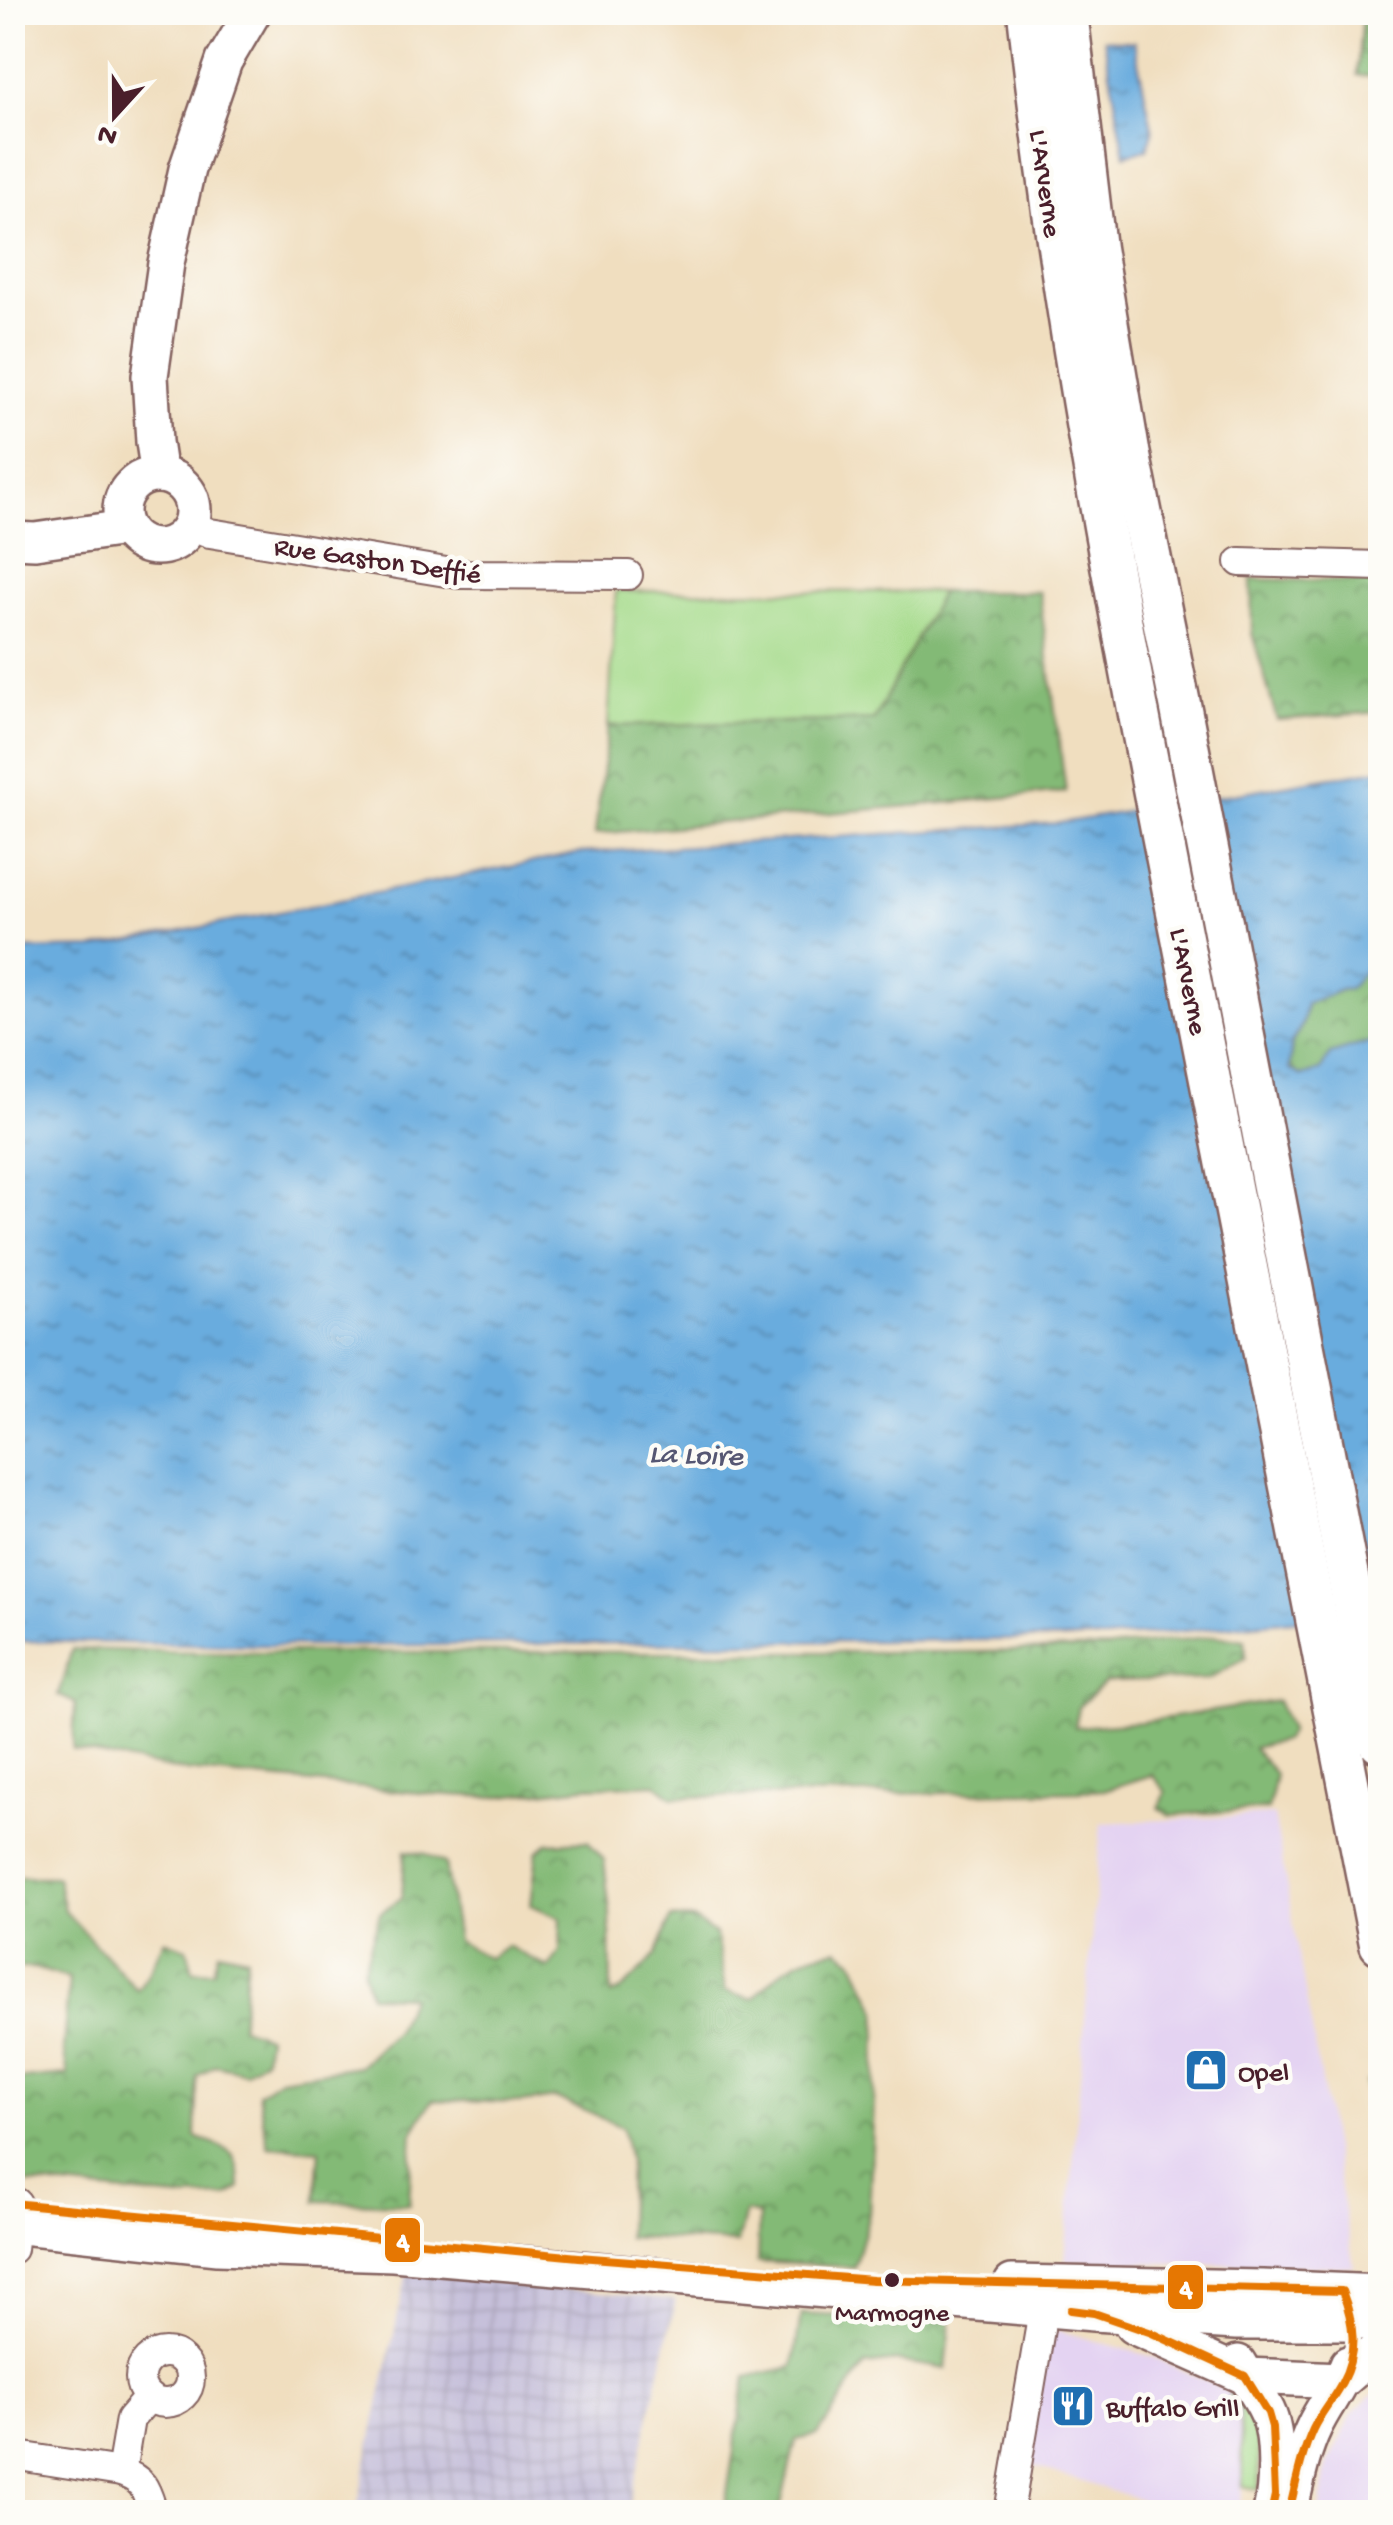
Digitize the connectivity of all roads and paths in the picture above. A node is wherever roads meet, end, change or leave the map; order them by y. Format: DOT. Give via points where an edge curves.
graph roads {
  1 [pos="253,12"];
  2 [pos="1028,12"];
  3 [pos="1067,12"];
  4 [pos="160,475"];
  5 [pos="190,526"];
  6 [pos="124,528"];
  7 [pos="12,540"];
  8 [pos="1240,562"];
  9 [pos="1380,566"];
  10 [pos="628,575"];
  11 [pos="1380,1743"];
  12 [pos="1380,1944"];
  13 [pos="23,2220"];
  14 [pos="1262,2288"];
  15 [pos="1380,2293"];
  16 [pos="1041,2308"];
  17 [pos="1358,2311"];
  18 [pos="1094,2313"];
  19 [pos="1236,2322"];
  20 [pos="1380,2347"];
  21 [pos="1245,2376"];
  22 [pos="1342,2380"];
  23 [pos="149,2397"];
  24 [pos="12,2455"];
  25 [pos="121,2472"];
  26 [pos="153,2512"];
  27 [pos="1009,2512"];
  28 [pos="1271,2512"];
  29 [pos="1289,2512"];
  1 -- 4 [label="main road" via="224,60 187,168 166,264 150,376"];
  2 -- 12 [label="highway, L'Arverne" via="1065,304 1139,718"];
  3 -- 11 [label="highway, L'Arverne" via="1132,469"];
  4 -- 5 [label="main road" via="188,492"];
  4 -- 6 [label="main road" via="138,480 126,493 120,510"];
  5 -- 6 [label="main road" via="161,548 139,543"];
  5 -- 10 [label="street, Rue Gaston Deffié" via="458,574"];
  6 -- 7 [label="main road"];
  8 -- 9 [label="street"];
  13 -- 14 [label="main road" via="872,2280"];
  13 -- 16 [label="main road" via="217,2247 393,2253"];
  14 -- 17 [label="main road"];
  14 -- 19 [label="main road"];
  15 -- 17 [label="main road"];
  16 -- 18 [label="main road"];
  16 -- 27 [label="street"];
  17 -- 19 [label="main road"];
  17 -- 22 [label="main road"];
  18 -- 19 [label="main road"];
  18 -- 21 [label="main road"];
  19 -- 21 [label="main road" via="1234,2356"];
  20 -- 22 [label="main road"];
  21 -- 22 [label="main road"];
  21 -- 28 [label="main road" via="1272,2426"];
  22 -- 29 [label="main road" via="1314,2426"];
  23 -- 25 [label="street" via="130,2419"];
  24 -- 25 [label="street"];
  25 -- 26 [label="street" via="145,2487"];
}
